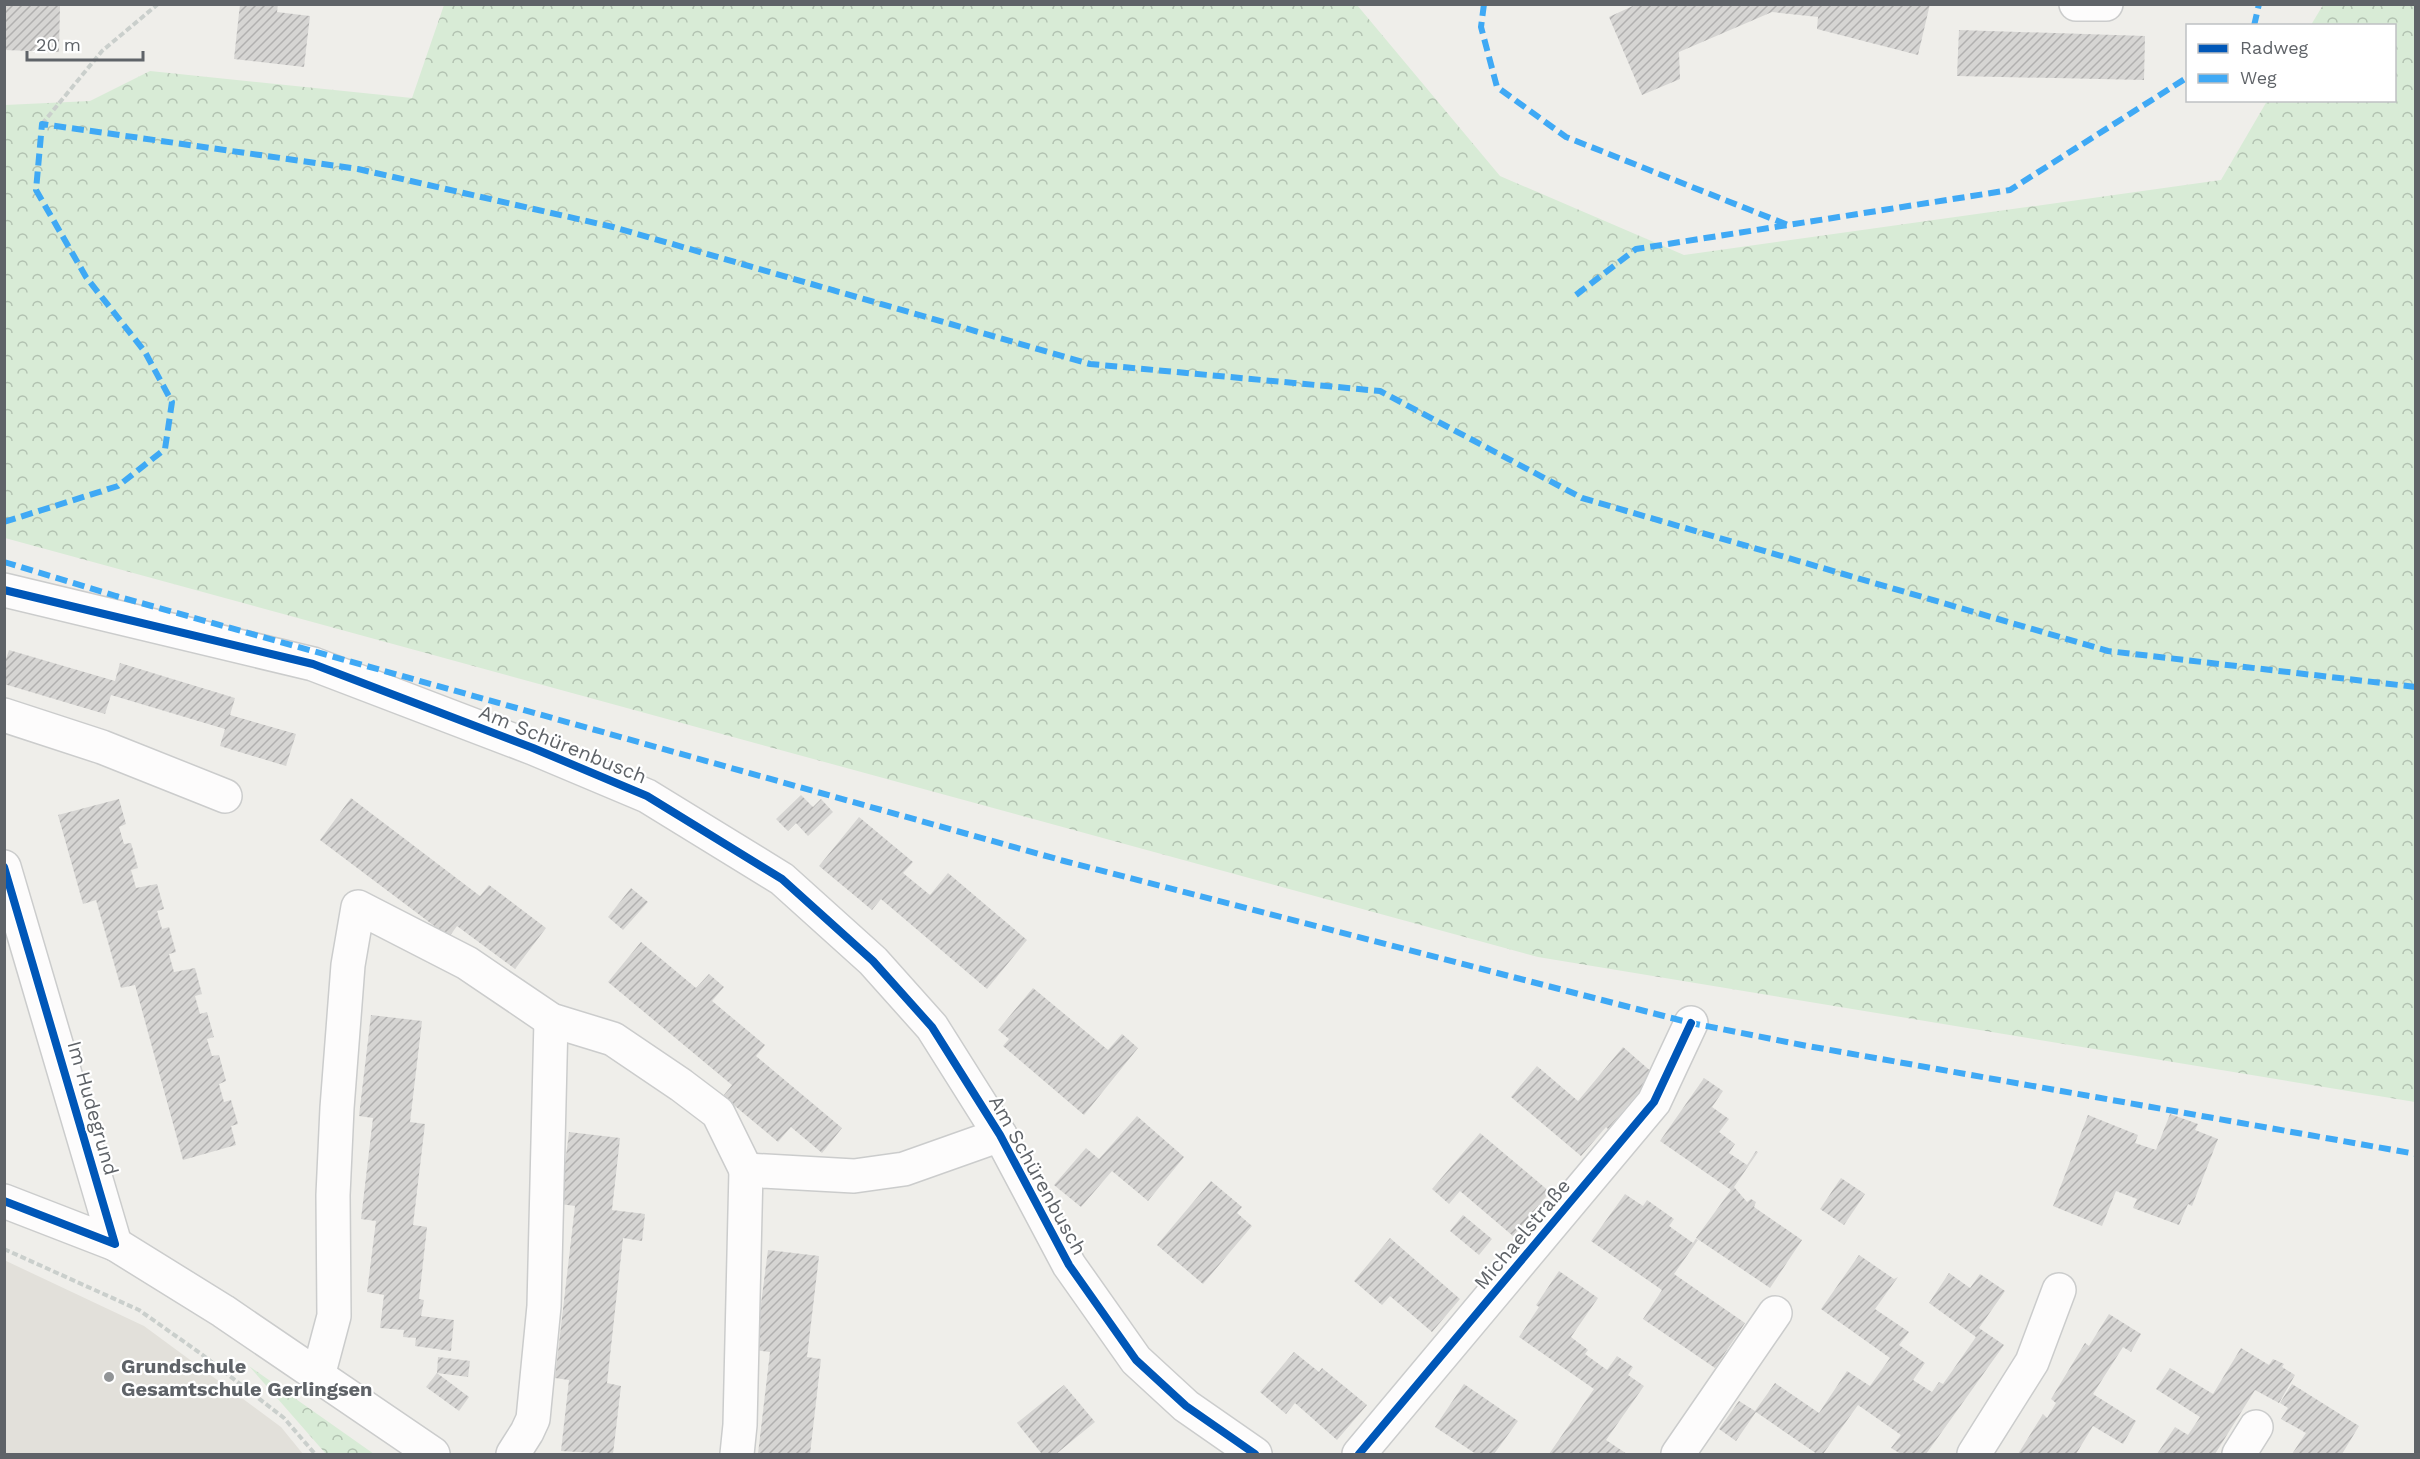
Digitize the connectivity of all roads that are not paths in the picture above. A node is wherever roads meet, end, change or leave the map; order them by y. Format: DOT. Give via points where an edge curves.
graph roads {
  1 [pos="2076,4"];
  2 [pos="2106,4"];
  3 [pos="4,590"];
  4 [pos="4,715"];
  5 [pos="225,796"];
  6 [pos="4,867"];
  7 [pos="551,1020"];
  8 [pos="1691,1023"];
  9 [pos="1000,1135"];
  10 [pos="746,1170"];
  11 [pos="4,1201"];
  12 [pos="115,1244"];
  13 [pos="2059,1290"];
  14 [pos="1775,1313"];
  15 [pos="318,1376"];
  16 [pos="2256,1427"];
  17 [pos="433,1455"];
  18 [pos="513,1455"];
  19 [pos="737,1455"];
  20 [pos="1255,1455"];
  21 [pos="1359,1455"];
  22 [pos="1678,1455"];
  23 [pos="1974,1455"];
  24 [pos="2239,1455"];
  1 -- 2 [label="street"];
  3 -- 9 [label="street, Am Schürenbusch" via="313,664 648,796 782,879 873,961 932,1027"];
  4 -- 5 [label="street" via="102,747"];
  6 -- 12 [label="street, Im Hudegrund"];
  7 -- 10 [label="street" via="612,1039 718,1113"];
  7 -- 15 [label="street" via="467,963 358,907 348,965 337,1108 334,1316"];
  7 -- 18 [label="street" via="544,1306 532,1419"];
  8 -- 21 [label="street, Michaelstraße" via="1654,1102"];
  9 -- 10 [label="street" via="904,1169 854,1176"];
  9 -- 20 [label="street, Am Schürenbusch" via="1069,1264 1136,1360 1186,1406"];
  10 -- 19 [label="street"];
  11 -- 12 [label="street"];
  12 -- 15 [label="street" via="224,1311"];
  13 -- 23 [label="street" via="2032,1362"];
  14 -- 22 [label="street"];
  15 -- 17 [label="street"];
  16 -- 24 [label="street"];
}
